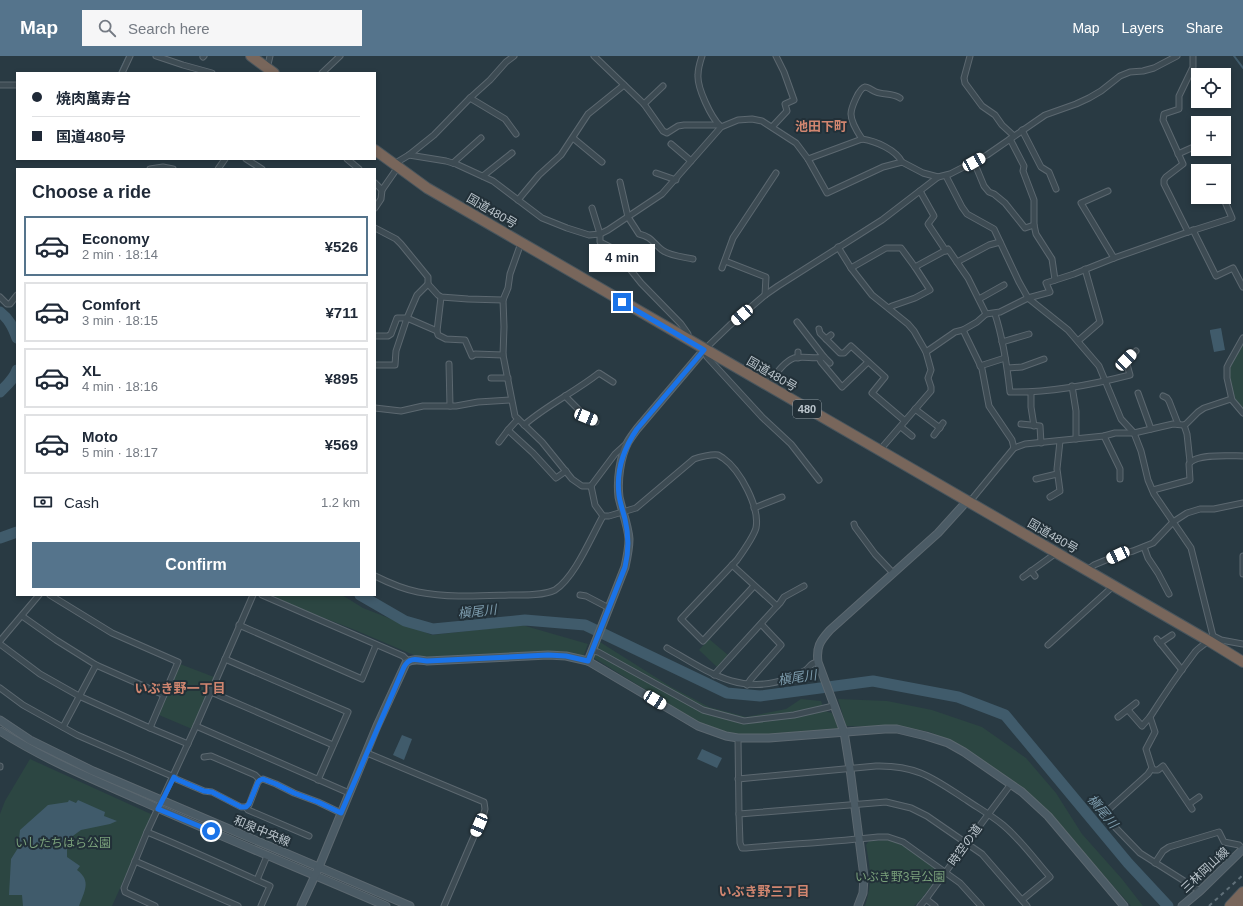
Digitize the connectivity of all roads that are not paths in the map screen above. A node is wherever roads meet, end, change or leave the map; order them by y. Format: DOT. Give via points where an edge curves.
graph roads {
  1 [pos="130,56"];
  2 [pos="156,56"];
  3 [pos="251,56"];
  4 [pos="270,56"];
  5 [pos="340,56"];
  6 [pos="514,56"];
  7 [pos="594,56"];
  8 [pos="702,56"];
  9 [pos="776,56"];
  10 [pos="970,56"];
  11 [pos="1177,56"];
  12 [pos="1193,56"];
  13 [pos="172,59"];
  14 [pos="269,71"];
  15 [pos="122,72"];
  16 [pos="209,72"];
  17 [pos="323,72"];
  18 [pos="0,85"];
  19 [pos="16,85"];
  20 [pos="624,85"];
  21 [pos="663,86"];
  22 [pos="470,98"];
  23 [pos="900,98"];
  24 [pos="644,104"];
  25 [pos="720,126"];
  26 [pos="772,127"];
  27 [pos="1022,130"];
  28 [pos="516,134"];
  29 [pos="481,138"];
  30 [pos="573,138"];
  31 [pos="1012,138"];
  32 [pos="862,139"];
  33 [pos="671,144"];
  34 [pos="1191,148"];
  35 [pos="376,151"];
  36 [pos="512,153"];
  37 [pos="1178,154"];
  38 [pos="409,155"];
  39 [pos="808,159"];
  40 [pos="248,160"];
  41 [pos="349,160"];
  42 [pos="691,161"];
  43 [pos="602,162"];
  44 [pos="902,162"];
  45 [pos="974,162"];
  46 [pos="453,163"];
  47 [pos="396,166"];
  48 [pos="156,168"];
  49 [pos="168,168"];
  50 [pos="260,168"];
  51 [pos="358,168"];
  52 [pos="656,173"];
  53 [pos="776,173"];
  54 [pos="483,176"];
  55 [pos="946,176"];
  56 [pos="938,177"];
  57 [pos="676,180"];
  58 [pos="620,182"];
  59 [pos="376,184"];
  60 [pos="1056,189"];
  61 [pos="382,190"];
  62 [pos="920,191"];
  63 [pos="1108,191"];
  64 [pos="518,200"];
  65 [pos="1226,204"];
  66 [pos="376,206"];
  67 [pos="592,208"];
  68 [pos="628,217"];
  69 [pos="1034,225"];
  70 [pos="376,229"];
  71 [pos="1191,231"];
  72 [pos="600,234"];
  73 [pos="1000,242"];
  74 [pos="521,244"];
  75 [pos="838,247"];
  76 [pos="946,251"];
  77 [pos="1114,258"];
  78 [pos="693,259"];
  79 [pos="725,262"];
  80 [pos="957,262"];
  81 [pos="916,267"];
  82 [pos="722,268"];
  83 [pos="851,268"];
  84 [pos="1085,269"];
  85 [pos="1055,280"];
  86 [pos="428,284"];
  87 [pos="1004,285"];
  88 [pos="1243,287"];
  89 [pos="765,295"];
  90 [pos="0,297"];
  91 [pos="16,297"];
  92 [pos="441,297"];
  93 [pos="1028,298"];
  94 [pos="979,299"];
  95 [pos="503,300"];
  96 [pos="889,308"];
  97 [pos="986,314"];
  98 [pos="995,314"];
  99 [pos="407,318"];
  100 [pos="797,322"];
  101 [pos="819,329"];
  102 [pos="963,330"];
  103 [pos="437,331"];
  104 [pos="1029,334"];
  105 [pos="389,335"];
  106 [pos="831,335"];
  107 [pos="376,336"];
  108 [pos="1243,338"];
  109 [pos="826,339"];
  110 [pos="400,340"];
  111 [pos="688,340"];
  112 [pos="1078,341"];
  113 [pos="1002,342"];
  114 [pos="704,350"];
  115 [pos="1136,351"];
  116 [pos="798,352"];
  117 [pos="926,352"];
  118 [pos="503,355"];
  119 [pos="798,358"];
  120 [pos="822,358"];
  121 [pos="1005,358"];
  122 [pos="1044,359"];
  123 [pos="868,362"];
  124 [pos="830,363"];
  125 [pos="449,364"];
  126 [pos="376,365"];
  127 [pos="980,366"];
  128 [pos="1008,368"];
  129 [pos="491,378"];
  130 [pos="508,378"];
  131 [pos="1105,381"];
  132 [pos="613,382"];
  133 [pos="767,386"];
  134 [pos="1072,386"];
  135 [pos="1031,392"];
  136 [pos="1138,393"];
  137 [pos="565,396"];
  138 [pos="1163,396"];
  139 [pos="1231,399"];
  140 [pos="511,400"];
  141 [pos="450,406"];
  142 [pos="376,408"];
  143 [pos="915,409"];
  144 [pos="1243,413"];
  145 [pos="518,419"];
  146 [pos="905,421"];
  147 [pos="596,422"];
  148 [pos="1021,424"];
  149 [pos="1181,424"];
  150 [pos="524,425"];
  151 [pos="1034,426"];
  152 [pos="901,427"];
  153 [pos="1151,429"];
  154 [pos="508,430"];
  155 [pos="1134,433"];
  156 [pos="934,435"];
  157 [pos="912,436"];
  158 [pos="1104,436"];
  159 [pos="1076,439"];
  160 [pos="1060,441"];
  161 [pos="499,442"];
  162 [pos="628,442"];
  163 [pos="1041,443"];
  164 [pos="1014,448"];
  165 [pos="879,451"];
  166 [pos="1243,456"];
  167 [pos="1190,462"];
  168 [pos="566,471"];
  169 [pos="1057,474"];
  170 [pos="1036,479"];
  171 [pos="1120,479"];
  172 [pos="819,480"];
  173 [pos="590,486"];
  174 [pos="1153,490"];
  175 [pos="782,497"];
  176 [pos="1050,497"];
  177 [pos="967,502"];
  178 [pos="1243,503"];
  179 [pos="754,508"];
  180 [pos="623,511"];
  181 [pos="603,516"];
  182 [pos="1173,522"];
  183 [pos="854,524"];
  184 [pos="1144,547"];
  185 [pos="1054,552"];
  186 [pos="1243,556"];
  187 [pos="732,565"];
  188 [pos="1086,570"];
  189 [pos="1031,571"];
  190 [pos="893,573"];
  191 [pos="1243,574"];
  192 [pos="376,576"];
  193 [pos="1035,576"];
  194 [pos="1023,578"];
  195 [pos="754,586"];
  196 [pos="804,586"];
  197 [pos="1113,586"];
  198 [pos="583,594"];
  199 [pos="1169,594"];
  200 [pos="38,596"];
  201 [pos="52,596"];
  202 [pos="253,596"];
  203 [pos="264,596"];
  204 [pos="777,606"];
  205 [pos="608,610"];
  206 [pos="22,616"];
  207 [pos="761,624"];
  208 [pos="239,625"];
  209 [pos="1172,635"];
  210 [pos="1211,639"];
  211 [pos="0,641"];
  212 [pos="0,644"];
  213 [pos="1243,644"];
  214 [pos="376,645"];
  215 [pos="1048,645"];
  216 [pos="667,648"];
  217 [pos="592,650"];
  218 [pos="225,659"];
  219 [pos="408,661"];
  220 [pos="588,661"];
  221 [pos="1243,662"];
  222 [pos="819,664"];
  223 [pos="96,665"];
  224 [pos="1182,670"];
  225 [pos="714,675"];
  226 [pos="747,685"];
  227 [pos="0,688"];
  228 [pos="211,692"];
  229 [pos="164,695"];
  230 [pos="79,696"];
  231 [pos="833,703"];
  232 [pos="1136,703"];
  233 [pos="1128,710"];
  234 [pos="1118,717"];
  235 [pos="1150,717"];
  236 [pos="0,720"];
  237 [pos="196,726"];
  238 [pos="63,727"];
  239 [pos="150,728"];
  240 [pos="0,731"];
  241 [pos="844,732"];
  242 [pos="738,738"];
  243 [pos="188,744"];
  244 [pos="333,745"];
  245 [pos="367,752"];
  246 [pos="204,757"];
  247 [pos="1152,768"];
  248 [pos="850,769"];
  249 [pos="174,777"];
  250 [pos="738,779"];
  251 [pos="260,780"];
  252 [pos="318,780"];
  253 [pos="1011,784"];
  254 [pos="349,793"];
  255 [pos="1199,797"];
  256 [pos="163,800"];
  257 [pos="854,805"];
  258 [pos="246,807"];
  259 [pos="158,809"];
  260 [pos="341,813"];
  261 [pos="739,814"];
  262 [pos="988,814"];
  263 [pos="147,832"];
  264 [pos="309,836"];
  265 [pos="859,839"];
  266 [pos="966,844"];
  267 [pos="1243,849"];
  268 [pos="267,856"];
  269 [pos="135,861"];
  270 [pos="1155,863"];
  271 [pos="319,867"];
  272 [pos="946,872"];
  273 [pos="315,875"];
  274 [pos="256,880"];
  275 [pos="1243,892"];
  276 [pos="1198,893"];
  277 [pos="926,899"];
  278 [pos="1022,900"];
  279 [pos="1243,904"];
  280 [pos="1120,905"];
  281 [pos="154,906"];
  282 [pos="238,906"];
  283 [pos="261,906"];
  284 [pos="301,906"];
  285 [pos="386,906"];
  286 [pos="410,906"];
  287 [pos="444,906"];
  288 [pos="858,906"];
  289 [pos="920,906"];
  290 [pos="934,906"];
  291 [pos="981,906"];
  292 [pos="1027,906"];
  293 [pos="1182,906"];
  294 [pos="1230,906"];
  295 [pos="1241,906"];
  1 -- 15 [label="street"];
  2 -- 13 [label="street"];
  3 -- 14 [label="highway"];
  4 -- 14 [label="street"];
  5 -- 17 [label="street"];
  6 -- 22 [label="street"];
  7 -- 20 [label="street"];
  8 -- 25 [label="street" via="698,83 703,98"];
  9 -- 26 [label="street" via="794,100 785,104 787,111"];
  10 -- 31 [label="street" via="965,83 982,106 995,115"];
  11 -- 27 [label="street" via="1154,68 1120,76 1101,91 1076,104 1045,115"];
  12 -- 37 [label="street" via="1193,67 1179,96 1179,109 1164,114"];
  13 -- 16 [label="street"];
  18 -- 19 [label="street"];
  20 -- 24 [label="street"];
  20 -- 30 [label="street" via="588,114"];
  21 -- 24 [label="street"];
  22 -- 28 [label="street" via="506,119"];
  22 -- 38 [label="street" via="434,135"];
  23 -- 32 [label="street" via="878,93 866,87 858,92 851,113"];
  24 -- 25 [label="street" via="663,131 668,133 684,125"];
  25 -- 26 [label="street" via="738,120 752,119"];
  25 -- 42 [label="street"];
  26 -- 39 [label="street" via="796,143"];
  27 -- 31 [label="street"];
  27 -- 60 [label="street" via="1041,167 1049,172"];
  29 -- 46 [label="street"];
  30 -- 43 [label="street"];
  30 -- 64 [label="street" via="561,155 539,175"];
  31 -- 45 [label="street"];
  31 -- 69 [label="street" via="1034,196"];
  32 -- 39 [label="street"];
  32 -- 44 [label="street" via="887,148"];
  33 -- 42 [label="street"];
  34 -- 37 [label="street"];
  35 -- 47 [label="highway, 国道480号 / 480"];
  36 -- 54 [label="street"];
  37 -- 71 [label="street" via="1183,164 1166,177 1164,184"];
  38 -- 46 [label="street"];
  38 -- 47 [label="street"];
  39 -- 44 [label="street" via="827,193 883,167"];
  40 -- 50 [label="street"];
  41 -- 51 [label="street"];
  42 -- 57 [label="street"];
  44 -- 56 [label="street" via="923,173"];
  45 -- 55 [label="street"];
  45 -- 69 [label="street" via="989,192 1005,203 1025,228"];
  46 -- 54 [label="street"];
  47 -- 61 [label="street"];
  47 -- 74 [label="highway, 国道480号 / 480" via="427,188"];
  48 -- 49 [label="street"];
  52 -- 57 [label="street"];
  53 -- 79 [label="street" via="733,238"];
  54 -- 64 [label="street"];
  55 -- 56 [label="street"];
  55 -- 73 [label="street" via="962,207 972,217 994,229"];
  56 -- 62 [label="street"];
  57 -- 68 [label="street" via="662,194"];
  58 -- 68 [label="street"];
  59 -- 61 [label="street"];
  61 -- 66 [label="street" via="381,199"];
  62 -- 75 [label="street" via="882,220"];
  62 -- 76 [label="street" via="934,216 928,224"];
  63 -- 77 [label="street" via="1082,203"];
  64 -- 72 [label="street" via="542,218 589,235"];
  65 -- 71 [label="street" via="1232,218"];
  67 -- 72 [label="street"];
  68 -- 72 [label="street"];
  68 -- 78 [label="street" via="639,234 647,235 662,250"];
  69 -- 85 [label="street" via="1036,234 1052,259"];
  70 -- 86 [label="street" via="401,244 428,277"];
  71 -- 77 [label="street"];
  71 -- 88 [label="street" via="1216,276 1233,268"];
  72 -- 111 [label="street" via="600,242 618,254 641,283 681,324 688,334"];
  73 -- 80 [label="street"];
  73 -- 93 [label="street"];
  74 -- 95 [label="street"];
  74 -- 111 [label="highway, 国道480号 / 480"];
  75 -- 83 [label="street"];
  75 -- 89 [label="street"];
  76 -- 80 [label="street" via="948,249"];
  76 -- 81 [label="street"];
  77 -- 84 [label="street"];
  79 -- 82 [label="street"];
  79 -- 89 [label="street" via="766,277"];
  80 -- 94 [label="street"];
  81 -- 83 [label="street" via="901,248 886,248"];
  81 -- 96 [label="street" via="930,290"];
  83 -- 96 [label="street" via="872,295"];
  84 -- 85 [label="street"];
  84 -- 112 [label="street" via="1100,322"];
  85 -- 93 [label="street" via="1046,283 1050,292"];
  86 -- 92 [label="street"];
  86 -- 99 [label="street" via="417,296"];
  87 -- 94 [label="street"];
  89 -- 114 [label="street"];
  90 -- 91 [label="street" via="7,304"];
  92 -- 95 [label="street"];
  92 -- 103 [label="street"];
  93 -- 98 [label="street"];
  93 -- 112 [label="street"];
  94 -- 97 [label="street"];
  95 -- 118 [label="street"];
  96 -- 117 [label="street" via="914,331"];
  97 -- 98 [label="street"];
  97 -- 102 [label="street"];
  98 -- 113 [label="street"];
  99 -- 103 [label="street"];
  99 -- 105 [label="street" via="398,318 392,334"];
  99 -- 110 [label="street"];
  100 -- 120 [label="street" via="808,331"];
  101 -- 109 [label="street"];
  102 -- 117 [label="street" via="955,332"];
  102 -- 127 [label="street"];
  103 -- 118 [label="street" via="438,335 446,339 465,340 472,356"];
  104 -- 113 [label="street"];
  105 -- 107 [label="street"];
  105 -- 110 [label="street"];
  106 -- 109 [label="street"];
  108 -- 139 [label="street" via="1227,368"];
  109 -- 123 [label="street" via="840,353 854,345"];
  110 -- 126 [label="street" via="395,365"];
  111 -- 114 [label="highway, 国道480号 / 480"];
  112 -- 131 [label="street" via="1099,366"];
  113 -- 121 [label="street"];
  114 -- 133 [label="highway, 国道480号 / 480"];
  114 -- 162 [label="street"];
  114 -- 172 [label="street" via="707,357 762,417 791,444"];
  115 -- 131 [label="street" via="1126,360 1130,375"];
  116 -- 119 [label="street"];
  117 -- 143 [label="street" via="931,370 928,378 931,391"];
  118 -- 130 [label="street"];
  119 -- 120 [label="street"];
  119 -- 133 [label="street" via="788,362"];
  120 -- 123 [label="street" via="821,362 842,387"];
  120 -- 124 [label="street"];
  121 -- 127 [label="street"];
  121 -- 128 [label="street"];
  122 -- 128 [label="street" via="1022,367"];
  123 -- 146 [label="street" via="885,377 872,393"];
  125 -- 141 [label="street"];
  127 -- 164 [label="street" via="989,406 1012,440"];
  128 -- 135 [label="street" via="1010,392"];
  129 -- 130 [label="street"];
  130 -- 140 [label="street"];
  131 -- 134 [label="street"];
  131 -- 155 [label="street" via="1121,419"];
  132 -- 137 [label="street" via="599,373"];
  133 -- 165 [label="highway, 国道480号 / 480"];
  134 -- 135 [label="street"];
  134 -- 159 [label="street" via="1076,411"];
  135 -- 151 [label="street"];
  136 -- 153 [label="street"];
  137 -- 147 [label="street" via="586,417"];
  137 -- 150 [label="street"];
  138 -- 149 [label="street" via="1169,401"];
  139 -- 144 [label="street"];
  139 -- 149 [label="street" via="1204,408 1186,424"];
  140 -- 141 [label="street"];
  140 -- 145 [label="street"];
  141 -- 142 [label="street" via="423,406 401,411"];
  143 -- 146 [label="street"];
  143 -- 156 [label="street" via="941,426"];
  145 -- 150 [label="street"];
  145 -- 154 [label="street"];
  146 -- 152 [label="street"];
  148 -- 151 [label="street"];
  149 -- 153 [label="street"];
  149 -- 167 [label="street" via="1187,434"];
  150 -- 168 [label="street"];
  151 -- 163 [label="street" via="1040,426"];
  152 -- 157 [label="street"];
  152 -- 165 [label="street"];
  153 -- 155 [label="street"];
  154 -- 161 [label="street"];
  154 -- 168 [label="street" via="556,478"];
  155 -- 158 [label="street"];
  155 -- 174 [label="street"];
  158 -- 159 [label="street"];
  158 -- 171 [label="street" via="1120,469"];
  159 -- 160 [label="street"];
  160 -- 163 [label="street"];
  160 -- 169 [label="street"];
  162 -- 173 [label="street"];
  162 -- 180 [label="street" via="619,475 619,496"];
  163 -- 164 [label="street"];
  164 -- 177 [label="street"];
  165 -- 177 [label="highway, 国道480号 / 480"];
  166 -- 167 [label="street" via="1210,456"];
  167 -- 174 [label="street" via="1190,480"];
  168 -- 173 [label="street" via="582,486"];
  169 -- 170 [label="street"];
  169 -- 176 [label="street" via="1060,491"];
  173 -- 181 [label="street" via="595,505"];
  174 -- 182 [label="street"];
  175 -- 179 [label="street"];
  177 -- 185 [label="highway, 国道480号 / 480"];
  177 -- 190 [label="street" via="938,533"];
  178 -- 182 [label="street" via="1200,509 1178,517"];
  179 -- 180 [label="street" via="739,474 718,455 694,459 636,508"];
  179 -- 187 [label="street" via="756,529"];
  180 -- 181 [label="street"];
  180 -- 205 [label="street" via="629,540 627,556"];
  181 -- 192 [label="street" via="576,565 564,581 554,590 539,594 443,596 417,592"];
  182 -- 184 [label="street" via="1153,543"];
  182 -- 210 [label="street" via="1191,548"];
  183 -- 190 [label="street" via="875,554"];
  184 -- 188 [label="street" via="1118,555"];
  184 -- 199 [label="street"];
  185 -- 188 [label="highway, 国道480号 / 480"];
  185 -- 189 [label="street"];
  186 -- 191 [label="street"];
  187 -- 195 [label="street"];
  187 -- 195 [label="street" via="681,619 703,641"];
  188 -- 197 [label="highway, 国道480号 / 480"];
  189 -- 193 [label="street"];
  189 -- 194 [label="street"];
  190 -- 222 [label="street" via="823,637 817,653"];
  195 -- 204 [label="street"];
  196 -- 204 [label="street" via="797,587"];
  197 -- 210 [label="highway, 国道480号 / 480"];
  197 -- 215 [label="street" via="1062,629"];
  198 -- 205 [label="street"];
  200 -- 206 [label="street"];
  201 -- 229 [label="street" via="112,633 178,662"];
  202 -- 208 [label="street"];
  203 -- 214 [label="street"];
  204 -- 207 [label="street"];
  205 -- 217 [label="street"];
  206 -- 211 [label="street"];
  206 -- 223 [label="street"];
  207 -- 225 [label="street"];
  207 -- 226 [label="street" via="781,645"];
  208 -- 214 [label="street" via="362,679"];
  208 -- 218 [label="street"];
  209 -- 224 [label="street" via="1159,641"];
  210 -- 213 [label="street"];
  210 -- 221 [label="highway, 国道480号 / 480"];
  210 -- 224 [label="street" via="1201,646"];
  212 -- 230 [label="street" via="40,674"];
  214 -- 219 [label="street" via="403,656"];
  216 -- 225 [label="street" via="679,652"];
  217 -- 220 [label="street"];
  217 -- 231 [label="street" via="703,710 744,721 794,715 829,707"];
  218 -- 228 [label="street"];
  218 -- 244 [label="street" via="348,712"];
  219 -- 220 [label="street" via="548,655"];
  219 -- 245 [label="street"];
  220 -- 242 [label="street" via="698,726 714,733"];
  222 -- 226 [label="street" via="812,663 806,670 771,684"];
  222 -- 231 [label="street"];
  223 -- 229 [label="street"];
  223 -- 230 [label="street"];
  224 -- 235 [label="street"];
  225 -- 226 [label="street"];
  227 -- 238 [label="street" via="23,705"];
  228 -- 237 [label="street"];
  228 -- 244 [label="street"];
  229 -- 239 [label="street"];
  230 -- 238 [label="street"];
  230 -- 239 [label="street"];
  231 -- 241 [label="street"];
  232 -- 233 [label="street"];
  233 -- 234 [label="street"];
  233 -- 235 [label="street" via="1142,726"];
  235 -- 247 [label="street" via="1155,732 1146,748"];
  236 -- 256 [label="street, 和泉中央線" via="58,755"];
  237 -- 243 [label="street"];
  237 -- 252 [label="street"];
  238 -- 249 [label="street"];
  239 -- 243 [label="street"];
  240 -- 259 [label="street, 和泉中央線" via="61,766"];
  241 -- 242 [label="street"];
  241 -- 248 [label="street"];
  241 -- 253 [label="street" via="897,729 926,736 948,743 964,752"];
  242 -- 250 [label="street"];
  243 -- 249 [label="street"];
  244 -- 252 [label="street"];
  245 -- 254 [label="street"];
  245 -- 287 [label="street" via="484,802 484,813"];
  246 -- 251 [label="street" via="211,756 255,775"];
  247 -- 255 [label="street" via="1158,770 1164,766 1176,779 1190,806"];
  247 -- 270 [label="street" via="1107,811 1111,823 1140,853"];
  248 -- 250 [label="street"];
  248 -- 257 [label="street"];
  248 -- 262 [label="street" via="893,766 914,770"];
  249 -- 256 [label="street"];
  249 -- 258 [label="street"];
  250 -- 261 [label="street"];
  251 -- 258 [label="street"];
  251 -- 260 [label="street" via="276,784"];
  252 -- 254 [label="street"];
  253 -- 262 [label="street, 時空の道"];
  253 -- 280 [label="street" via="1048,816"];
  254 -- 260 [label="street"];
  256 -- 259 [label="street"];
  256 -- 271 [label="street, 和泉中央線"];
  257 -- 261 [label="street"];
  257 -- 265 [label="street"];
  257 -- 266 [label="street" via="886,802 911,808 927,816"];
  258 -- 264 [label="street"];
  259 -- 263 [label="street"];
  259 -- 268 [label="street, 和泉中央線"];
  260 -- 271 [label="street"];
  261 -- 265 [label="street" via="742,848"];
  262 -- 266 [label="street, 時空の道"];
  262 -- 278 [label="street" via="1024,846 1050,877"];
  263 -- 269 [label="street"];
  263 -- 274 [label="street"];
  265 -- 272 [label="street" via="888,837 899,840"];
  265 -- 288 [label="street" via="864,884"];
  266 -- 272 [label="street, 時空の道"];
  266 -- 278 [label="street" via="982,854"];
  267 -- 270 [label="street" via="1239,845 1224,842 1219,832 1169,847 1162,851"];
  267 -- 276 [label="street, 三林岡山線"];
  268 -- 273 [label="street, 和泉中央線"];
  268 -- 274 [label="street"];
  269 -- 281 [label="street" via="124,888 125,892"];
  269 -- 282 [label="street"];
  270 -- 276 [label="street"];
  271 -- 273 [label="street"];
  271 -- 286 [label="street, 和泉中央線"];
  272 -- 277 [label="street, 時空の道"];
  272 -- 291 [label="street"];
  273 -- 284 [label="street"];
  273 -- 285 [label="street, 和泉中央線"];
  274 -- 283 [label="street" via="270,886"];
  275 -- 294 [label="highway"];
  276 -- 293 [label="street, 三林岡山線"];
  277 -- 289 [label="street, 時空の道"];
  277 -- 290 [label="street"];
  278 -- 292 [label="street"];
  279 -- 295 [label="highway"];
}
